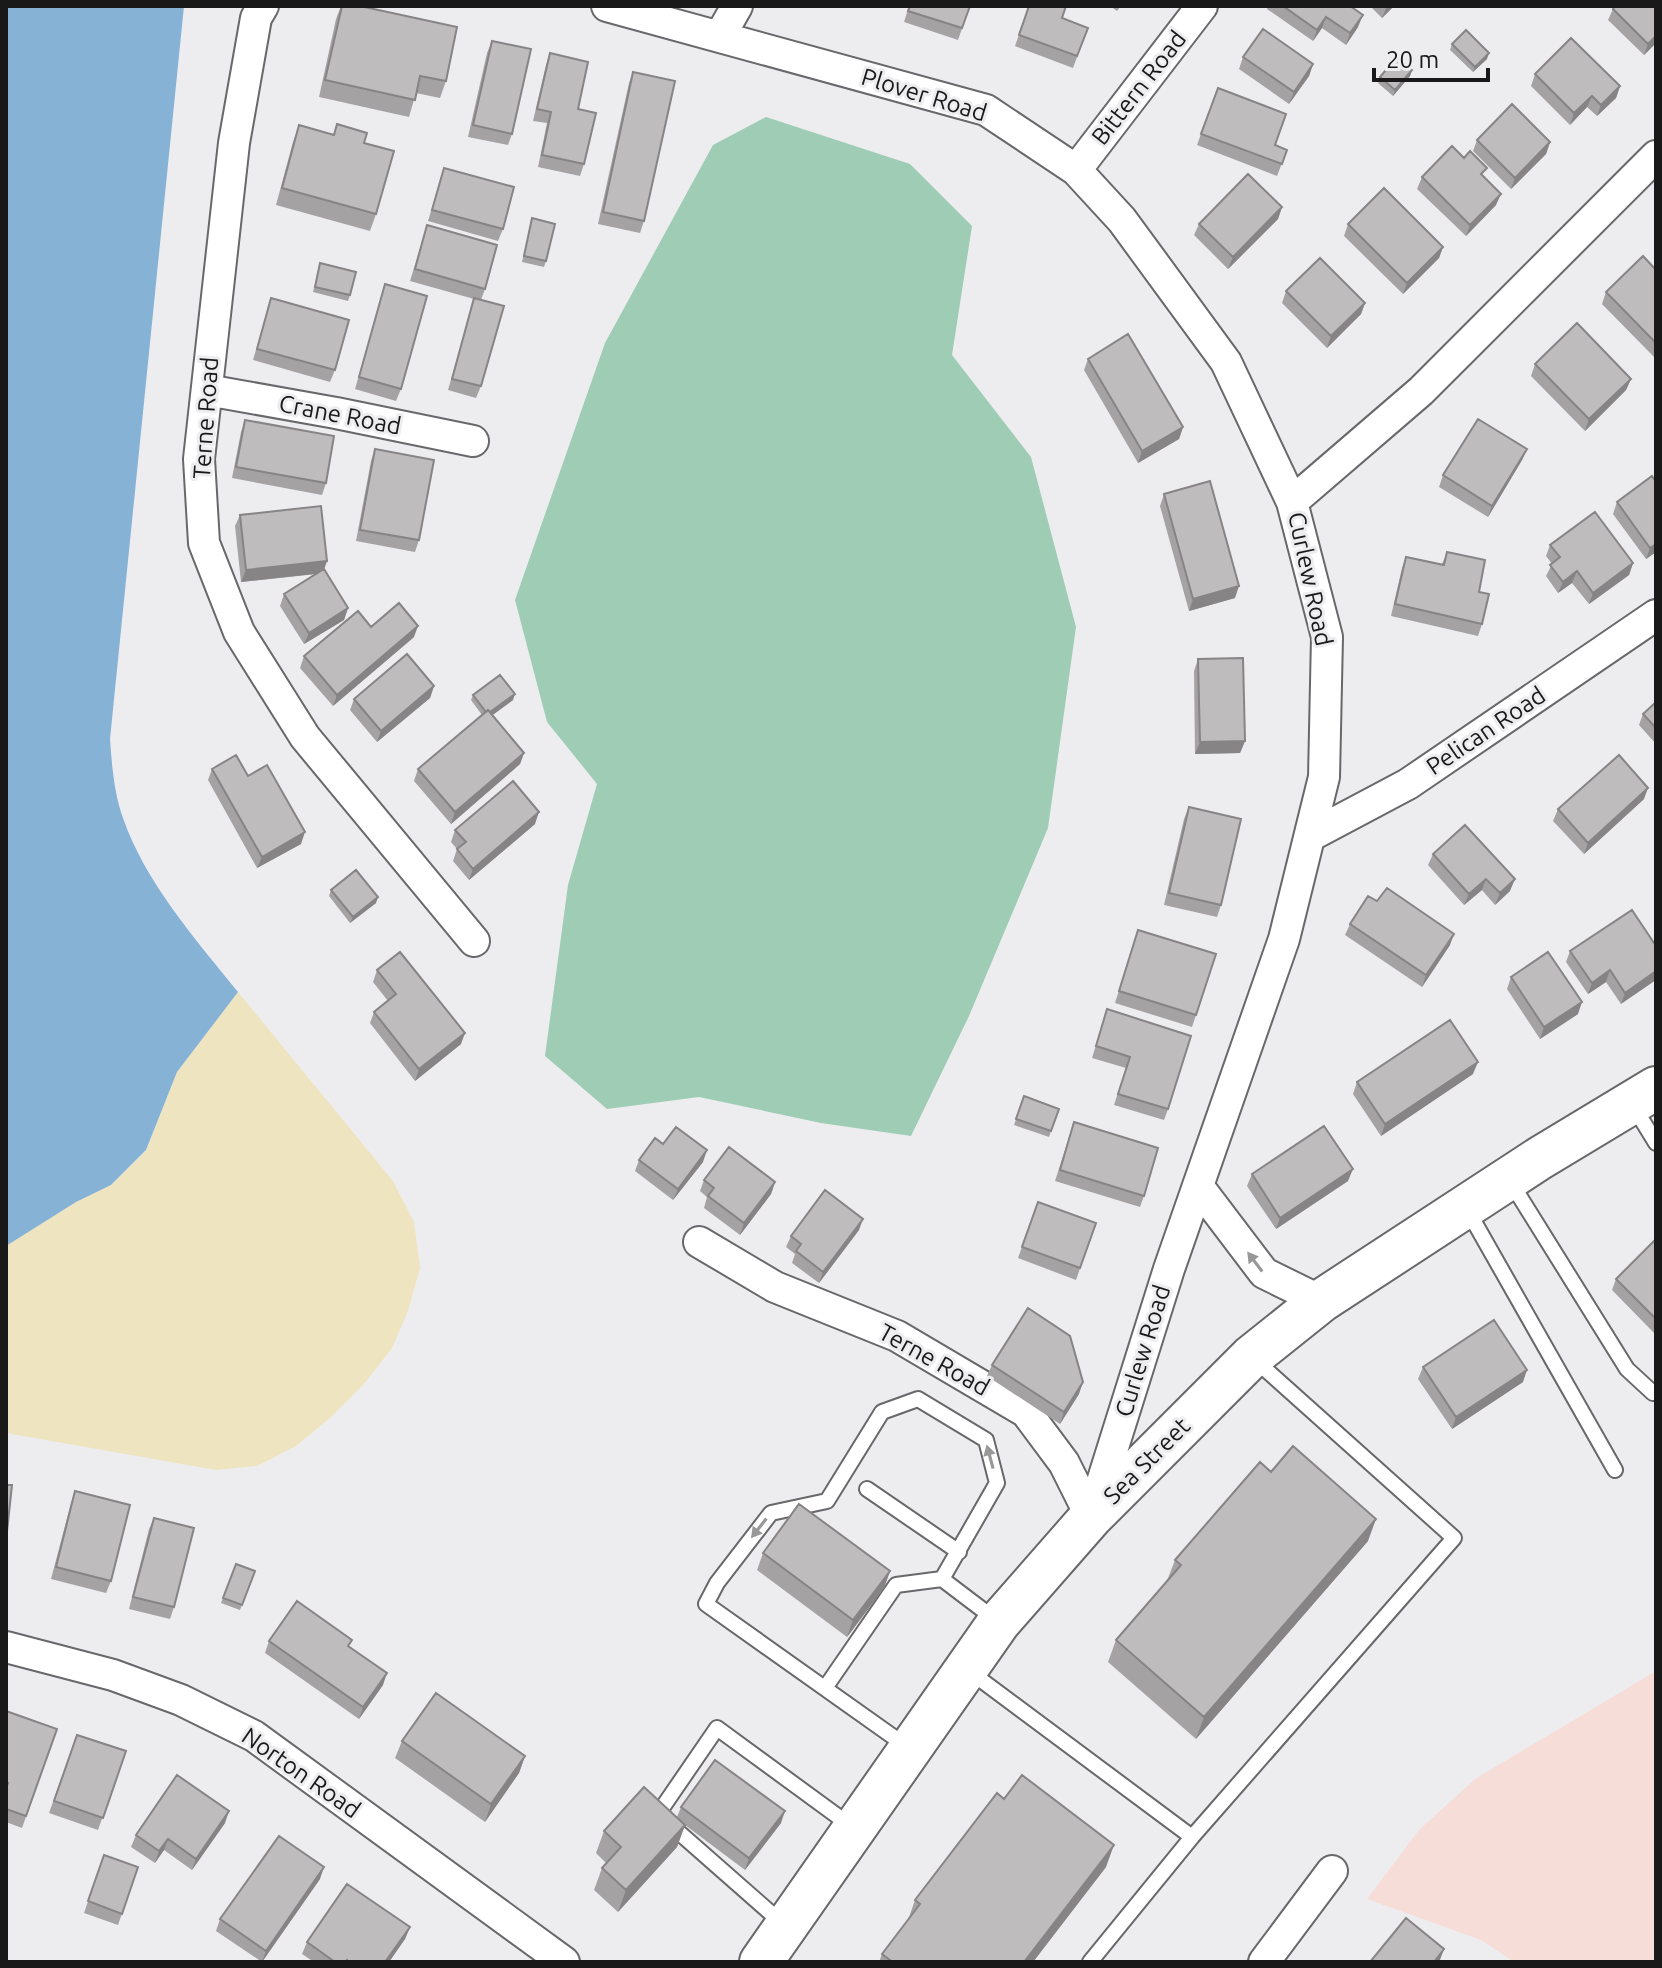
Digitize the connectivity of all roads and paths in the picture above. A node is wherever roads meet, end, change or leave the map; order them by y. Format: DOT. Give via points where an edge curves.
graph roads {
  1 [pos="263,6"];
  2 [pos="607,6"];
  3 [pos="737,6"];
  4 [pos="1202,6"];
  5 [pos="720,36"];
  6 [pos="1656,156"];
  7 [pos="1076,170"];
  8 [pos="207,390"];
  9 [pos="473,441"];
  10 [pos="1292,502"];
  11 [pos="1656,615"];
  12 [pos="1310,836"];
  13 [pos="474,941"];
  14 [pos="1644,1095"];
  15 [pos="1656,1143"];
  16 [pos="1508,1178"];
  17 [pos="1198,1186"];
  18 [pos="1466,1207"];
  19 [pos="699,1242"];
  20 [pos="1321,1301"];
  21 [pos="1251,1357"];
  22 [pos="1656,1392"];
  23 [pos="1615,1470"];
  24 [pos="867,1489"];
  25 [pos="1091,1517"];
  26 [pos="959,1552"];
  27 [pos="942,1579"];
  28 [pos="999,1622"];
  29 [pos="6,1647"];
  30 [pos="966,1668"];
  31 [pos="825,1688"];
  32 [pos="911,1749"];
  33 [pos="855,1828"];
  34 [pos="1192,1837"];
  35 [pos="1332,1871"];
  36 [pos="786,1927"];
  37 [pos="564,1962"];
  38 [pos="761,1962"];
  39 [pos="1090,1962"];
  40 [pos="1264,1962"];
  1 -- 8 [label="street, Terne Road" via="256,18 234,143"];
  2 -- 5 [label="street, Plover Road"];
  3 -- 5 [label="street"];
  4 -- 7 [label="street, Bittern Road"];
  5 -- 7 [label="street, Plover Road" via="986,110"];
  6 -- 10 [label="street, Curlew Road" via="1421,391"];
  7 -- 10 [label="street, Plover Road" via="1122,220 1226,362"];
  8 -- 9 [label="street, Crane Road"];
  8 -- 13 [label="street, Terne Road" via="199,459 204,543 239,632 305,737"];
  10 -- 12 [label="street, Curlew Road" via="1327,637 1324,777"];
  11 -- 12 [label="street, Pelican Road" via="1408,784"];
  12 -- 17 [label="street, Curlew Road" via="1284,939"];
  14 -- 15 [label="lane"];
  14 -- 16 [label="main road, Sea Street"];
  16 -- 18 [label="main road, Sea Street"];
  16 -- 22 [label="lane" via="1627,1369"];
  20 -- 17 [label="street, one-way" via="1264,1273"];
  17 -- 25 [label="street, Curlew Road"];
  18 -- 20 [label="main road, Sea Street"];
  18 -- 23 [label="lane"];
  19 -- 25 [label="street, Terne Road" via="775,1287 897,1336 1026,1412 1064,1463"];
  20 -- 21 [label="main road, Sea Street"];
  21 -- 25 [label="main road, Sea Street"];
  21 -- 34 [label="lane" via="1454,1538"];
  24 -- 26 [label="lane"];
  25 -- 28 [label="main road, Sea Street"];
  26 -- 27 [label="lane"];
  26 -- 31 [label="lane, one-way" via="997,1483 986,1440 918,1399 882,1412 827,1501 771,1513 706,1604"];
  27 -- 28 [label="lane"];
  27 -- 31 [label="lane" via="896,1585"];
  28 -- 30 [label="main road, Sea Street"];
  29 -- 37 [label="street, Norton Road" via="113,1675 181,1700 254,1736"];
  30 -- 32 [label="main road, Sea Street"];
  30 -- 34 [label="lane"];
  31 -- 32 [label="lane"];
  32 -- 33 [label="main road, Sea Street"];
  33 -- 36 [label="main road, Sea Street"];
  33 -- 36 [label="lane" via="717,1728 658,1814"];
  34 -- 39 [label="lane"];
  35 -- 40 [label="street"];
  36 -- 38 [label="main road, Sea Street"];
}
